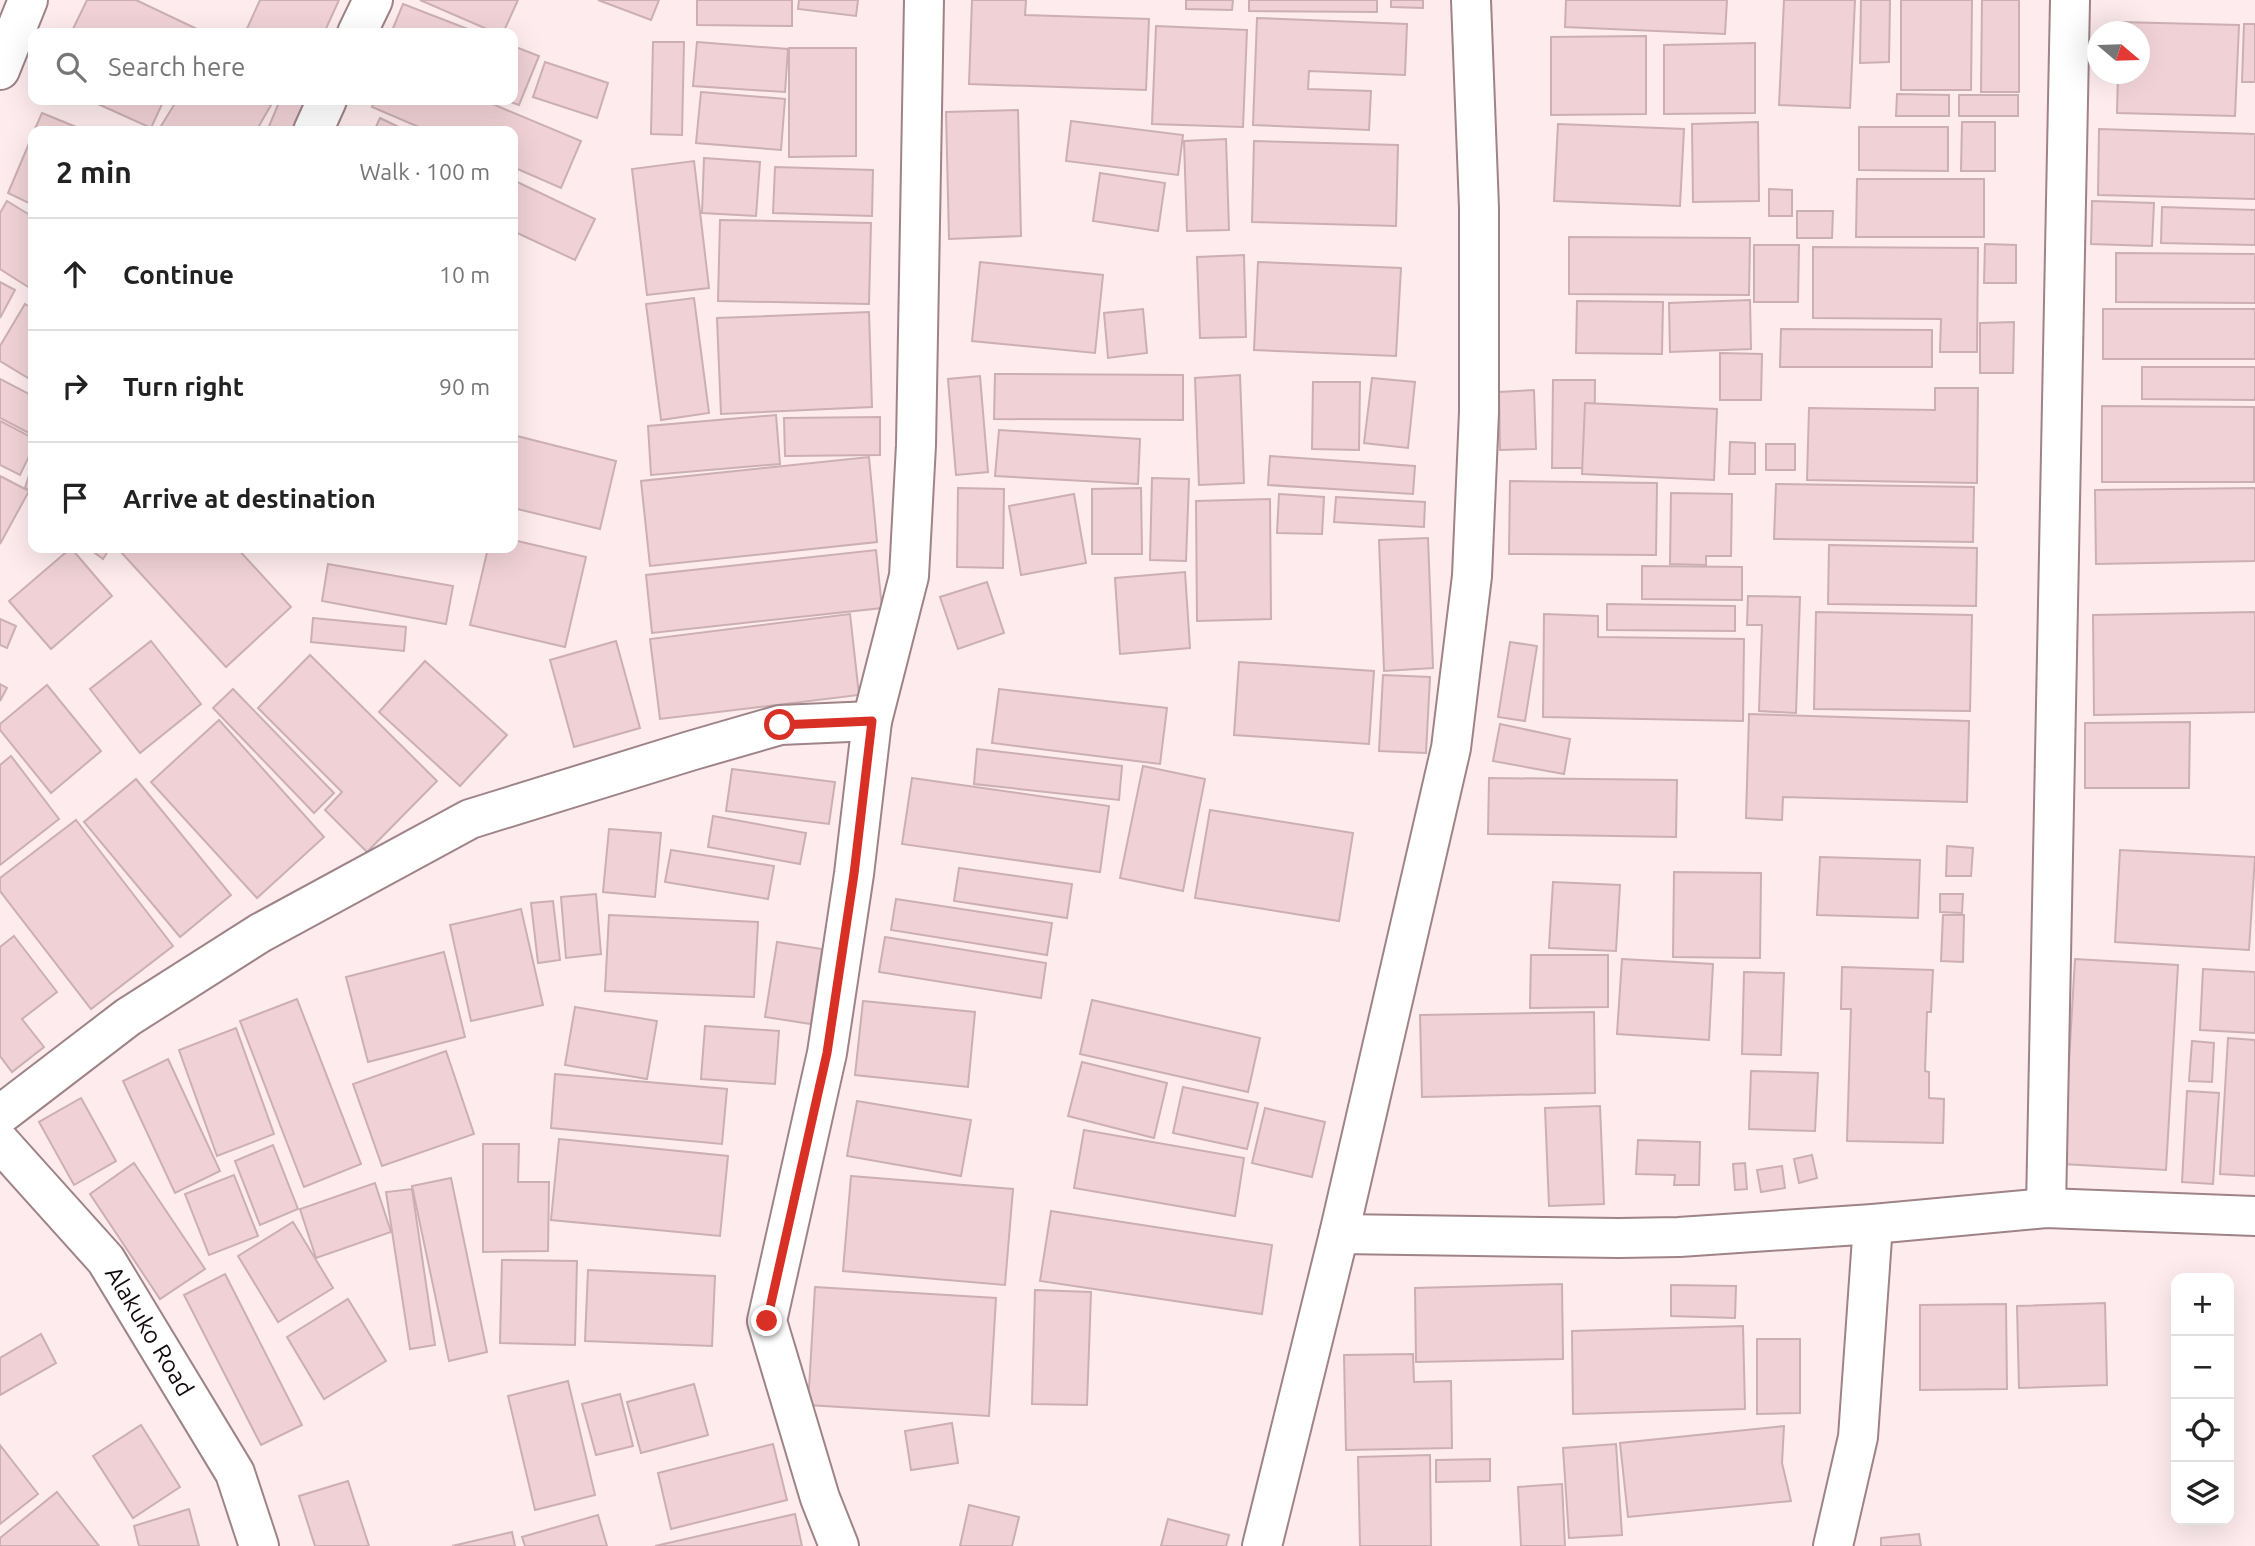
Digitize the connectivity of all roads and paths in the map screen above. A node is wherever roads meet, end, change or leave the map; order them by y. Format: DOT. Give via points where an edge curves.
graph roads {
  1 [pos="28,0"];
  2 [pos="373,0"];
  3 [pos="924,0"];
  4 [pos="1471,0"];
  5 [pos="2070,0"];
  6 [pos="359,28"];
  7 [pos="0,69"];
  8 [pos="325,105"];
  9 [pos="315,126"];
  10 [pos="872,721"];
  11 [pos="0,1115"];
  12 [pos="0,1142"];
  13 [pos="2046,1208"];
  14 [pos="2255,1216"];
  15 [pos="1873,1224"];
  16 [pos="1339,1234"];
  17 [pos="259,1546"];
  18 [pos="839,1546"];
  19 [pos="1262,1546"];
  20 [pos="1833,1546"];
  1 -- 7 [label="street"];
  2 -- 6 [label="street"];
  3 -- 10 [label="street" via="916,445 909,576"];
  4 -- 16 [label="street" via="1479,208 1479,412 1472,576 1451,748"];
  5 -- 13 [label="street"];
  8 -- 9 [label="street"];
  10 -- 11 [label="street" via="780,725 470,819 260,933 128,1017"];
  10 -- 18 [label="street" via="827,1053 767,1321"];
  12 -- 17 [label="street, Alakuko Road" via="106,1260 235,1473"];
  13 -- 14 [label="street"];
  13 -- 15 [label="street"];
  15 -- 16 [label="street" via="1619,1238"];
  15 -- 20 [label="street" via="1858,1437"];
  16 -- 19 [label="street"];
}
